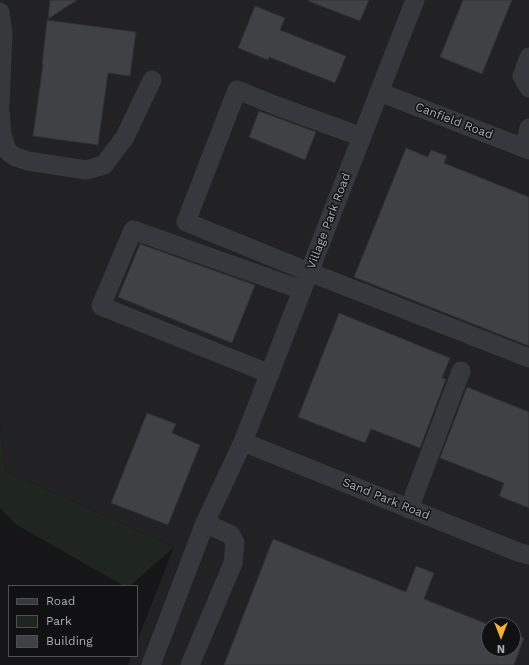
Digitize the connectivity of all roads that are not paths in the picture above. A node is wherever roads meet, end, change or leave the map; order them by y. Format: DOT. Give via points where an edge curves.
graph roads {
  1 [pos="415,0"];
  2 [pos="0,12"];
  3 [pos="529,57"];
  4 [pos="152,80"];
  5 [pos="529,88"];
  6 [pos="380,92"];
  7 [pos="0,103"];
  8 [pos="0,110"];
  9 [pos="529,128"];
  10 [pos="362,137"];
  11 [pos="526,149"];
  12 [pos="309,272"];
  13 [pos="302,290"];
  14 [pos="529,358"];
  15 [pos="461,371"];
  16 [pos="270,374"];
  17 [pos="243,442"];
  18 [pos="409,508"];
  19 [pos="205,523"];
  20 [pos="529,555"];
  21 [pos="151,665"];
  22 [pos="190,665"];
  1 -- 6 [label="street, Village Park Road"];
  2 -- 7 [label="street" via="3,33"];
  3 -- 5 [label="street" via="522,76"];
  4 -- 8 [label="street" via="125,137 104,165 86,170 28,161 11,154 2,135"];
  6 -- 10 [label="street, Village Park Road"];
  6 -- 11 [label="street, Canfield Road"];
  9 -- 11 [label="street"];
  10 -- 12 [label="street, Village Park Road"];
  10 -- 12 [label="street" via="237,90 186,222"];
  12 -- 13 [label="street, Village Park Road"];
  12 -- 14 [label="street"];
  13 -- 16 [label="street, Village Park Road"];
  13 -- 16 [label="street" via="133,230 101,306"];
  15 -- 18 [label="street"];
  16 -- 17 [label="street, Village Park Road"];
  17 -- 18 [label="street, Sand Park Road"];
  17 -- 19 [label="street, Village Park Road"];
  18 -- 20 [label="street, Sand Park Road"];
  19 -- 21 [label="street, Village Park Road"];
  19 -- 22 [label="street" via="231,535 235,543 233,563"];
}
